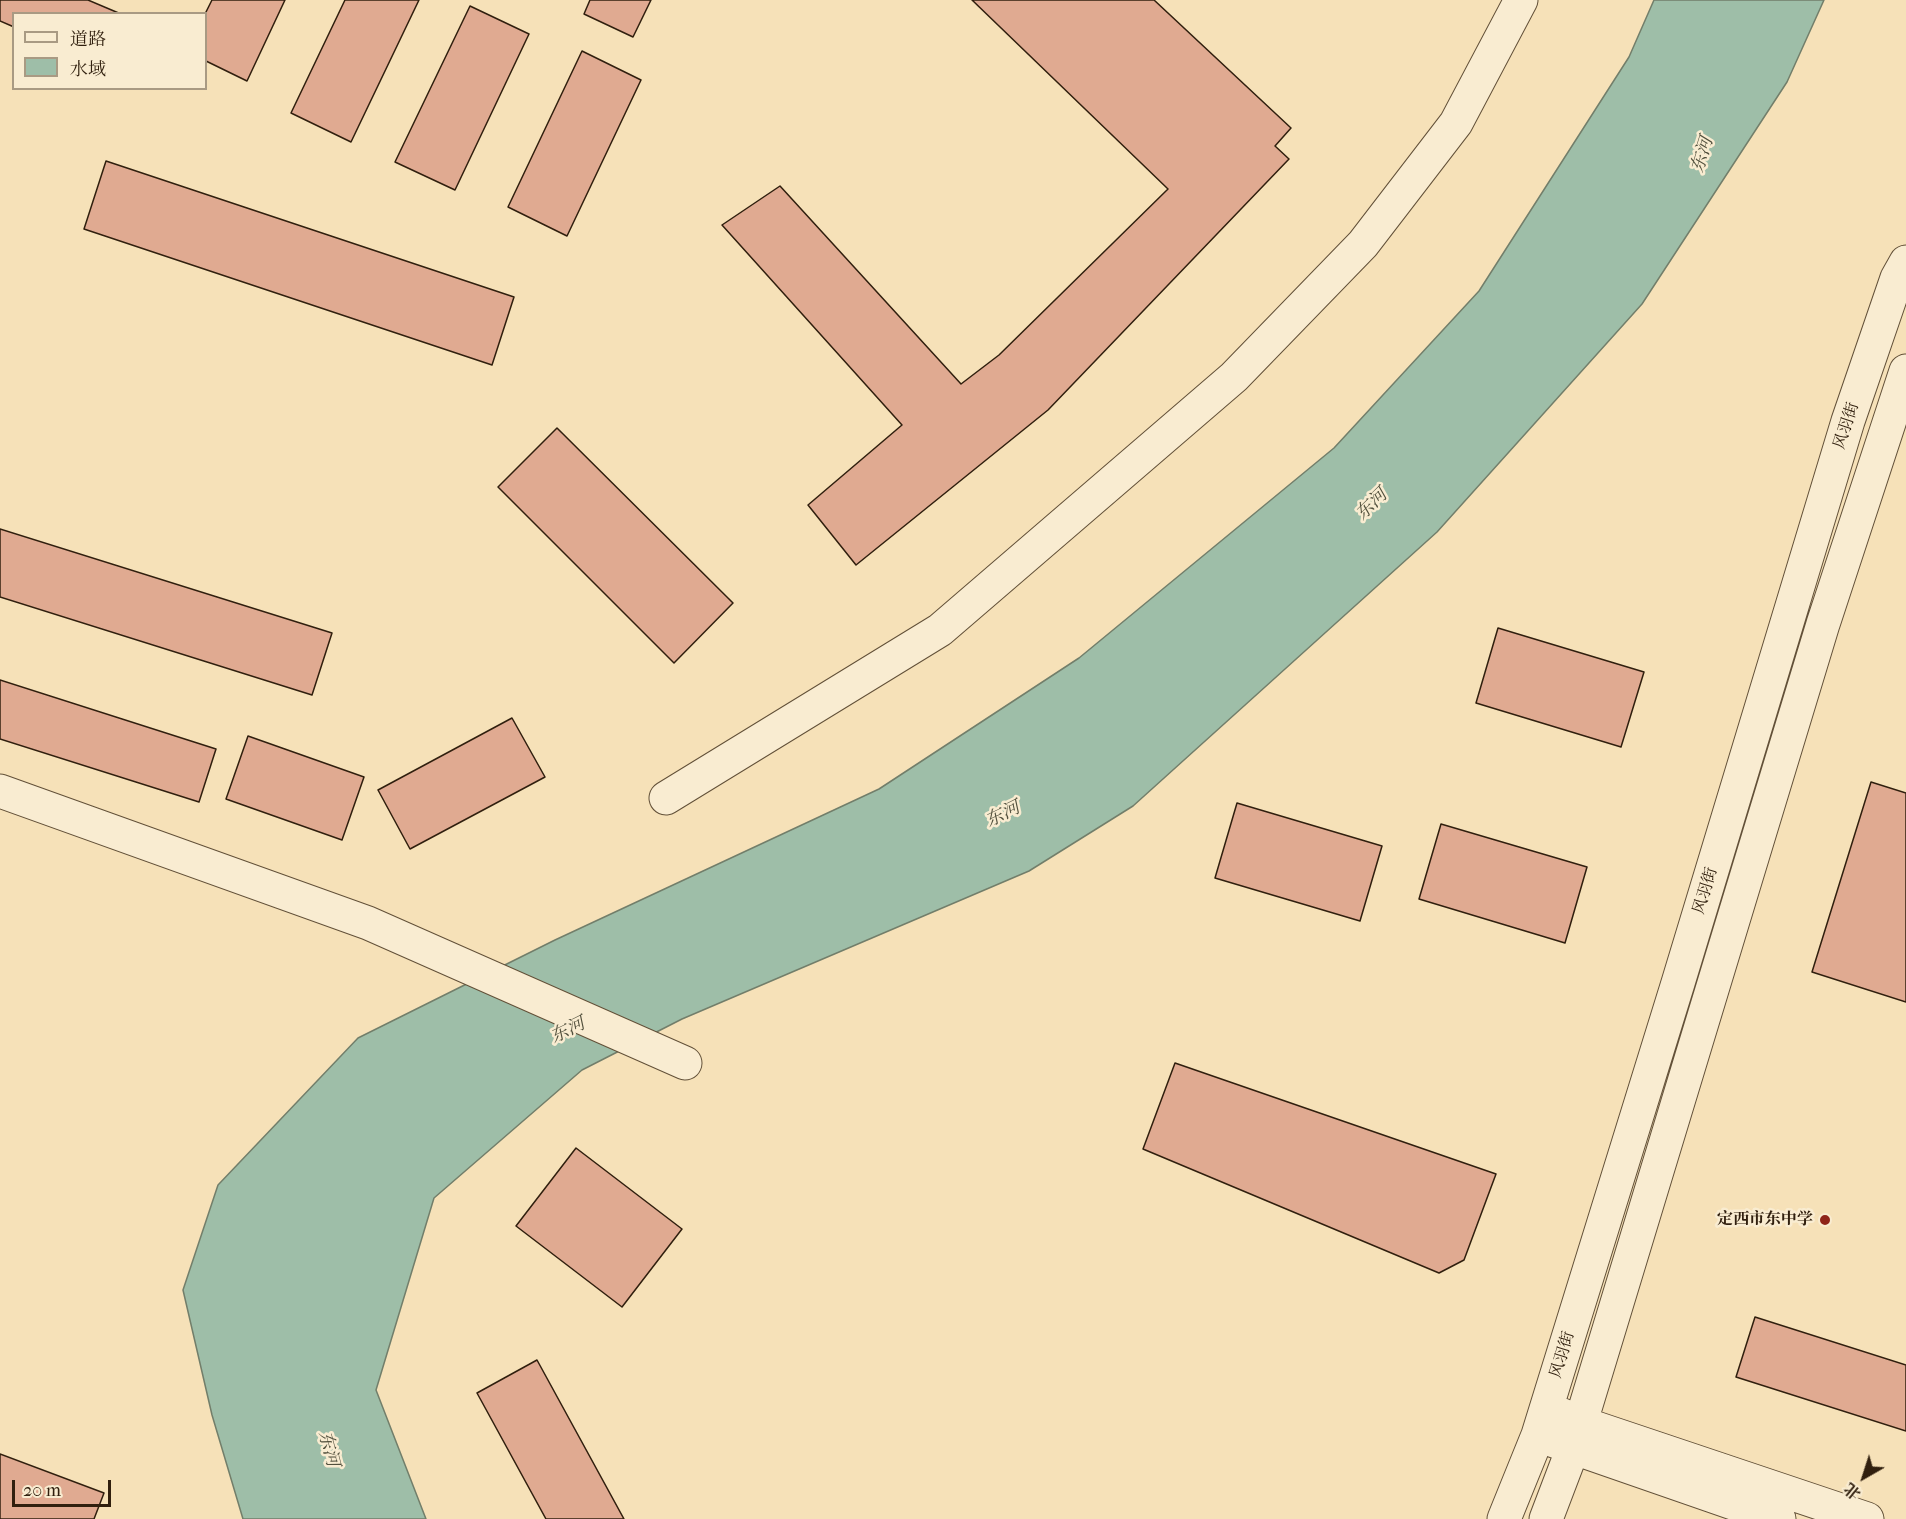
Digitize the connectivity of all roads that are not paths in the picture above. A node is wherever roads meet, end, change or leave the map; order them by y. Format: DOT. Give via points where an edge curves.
graph roads {
  1 [pos="1521,0"];
  2 [pos="1906,262"];
  3 [pos="1906,370"];
  4 [pos="0,791"];
  5 [pos="666,798"];
  6 [pos="685,1063"];
  7 [pos="1542,1422"];
  8 [pos="1577,1435"];
  9 [pos="1504,1519"];
  10 [pos="1546,1519"];
  11 [pos="1779,1519"];
  12 [pos="1868,1519"];
  1 -- 5 [label="street" via="1456,123 1362,244 1234,377 940,630"];
  2 -- 7 [label="street, 风羽街" via="1848,421"];
  3 -- 8 [label="street" via="1823,624"];
  4 -- 6 [label="street" via="368,923"];
  7 -- 8 [label="street"];
  7 -- 9 [label="street, 风羽街"];
  8 -- 10 [label="street"];
  8 -- 11 [label="street"];
  8 -- 12 [label="street"];
}
